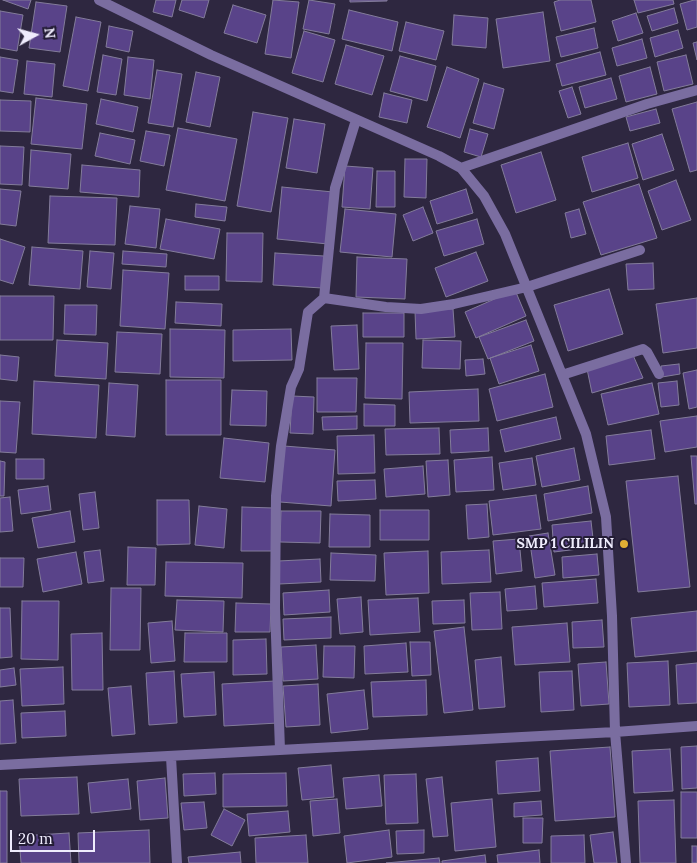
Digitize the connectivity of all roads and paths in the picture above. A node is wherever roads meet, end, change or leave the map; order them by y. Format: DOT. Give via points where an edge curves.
graph roads {
  1 [pos="99,0"];
  2 [pos="697,90"];
  3 [pos="356,120"];
  4 [pos="460,168"];
  5 [pos="640,250"];
  6 [pos="527,287"];
  7 [pos="324,298"];
  8 [pos="659,374"];
  9 [pos="562,375"];
  10 [pos="697,726"];
  11 [pos="615,732"];
  12 [pos="280,750"];
  13 [pos="172,757"];
  14 [pos="0,765"];
  15 [pos="177,863"];
  16 [pos="626,863"];
  1 -- 3 [label="street"];
  2 -- 4 [label="street"];
  3 -- 4 [label="street"];
  3 -- 7 [label="street" via="335,188"];
  4 -- 6 [label="street" via="484,196 505,234"];
  5 -- 6 [label="street"];
  6 -- 7 [label="street" via="421,309 386,308"];
  6 -- 9 [label="street"];
  7 -- 12 [label="street" via="308,312 299,370 291,387 276,496 275,608"];
  8 -- 9 [label="street" via="643,349"];
  9 -- 11 [label="street" via="586,434 606,517"];
  10 -- 11 [label="street"];
  11 -- 12 [label="street"];
  11 -- 16 [label="street"];
  12 -- 13 [label="street"];
  13 -- 14 [label="street"];
  13 -- 15 [label="street"];
}
